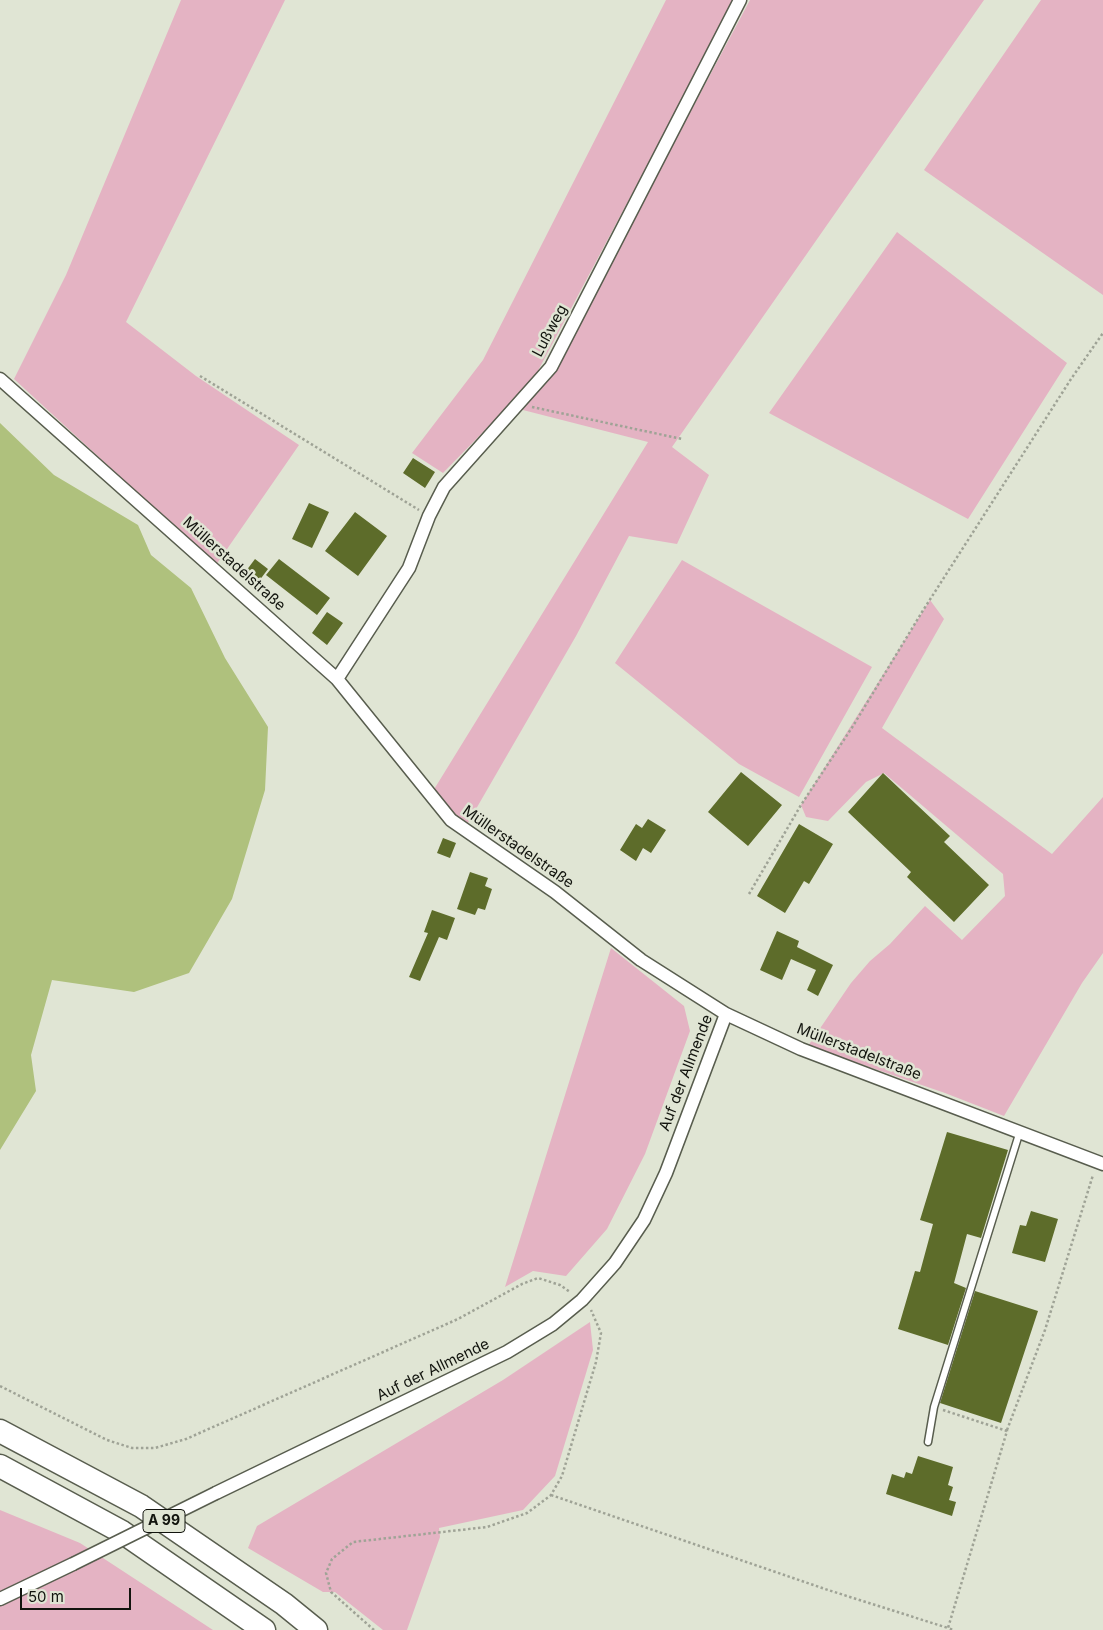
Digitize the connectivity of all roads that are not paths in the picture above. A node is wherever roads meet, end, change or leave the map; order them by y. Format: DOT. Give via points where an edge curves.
graph roads {
  1 [pos="740,0"];
  2 [pos="0,379"];
  3 [pos="337,679"];
  4 [pos="726,1014"];
  5 [pos="1020,1131"];
  6 [pos="1100,1163"];
  7 [pos="0,1430"];
  8 [pos="928,1442"];
  9 [pos="0,1466"];
  10 [pos="0,1599"];
  11 [pos="264,1630"];
  12 [pos="316,1630"];
  1 -- 3 [label="street, Lußweg" via="551,367 444,487 409,568"];
  2 -- 3 [label="street, Müllerstadelstraße"];
  3 -- 4 [label="street, Müllerstadelstraße" via="450,820 555,892 641,960"];
  4 -- 5 [label="street, Müllerstadelstraße" via="801,1049"];
  4 -- 10 [label="street, Auf der Allmende, bridge" via="666,1173 644,1220 615,1263 582,1300 553,1324 507,1352"];
  5 -- 6 [label="street, Müllerstadelstraße"];
  5 -- 8 [label="lane" via="934,1408"];
  7 -- 12 [label="highway, A 99" via="141,1506 284,1604"];
  9 -- 11 [label="highway, A 99" via="122,1532"];
}
